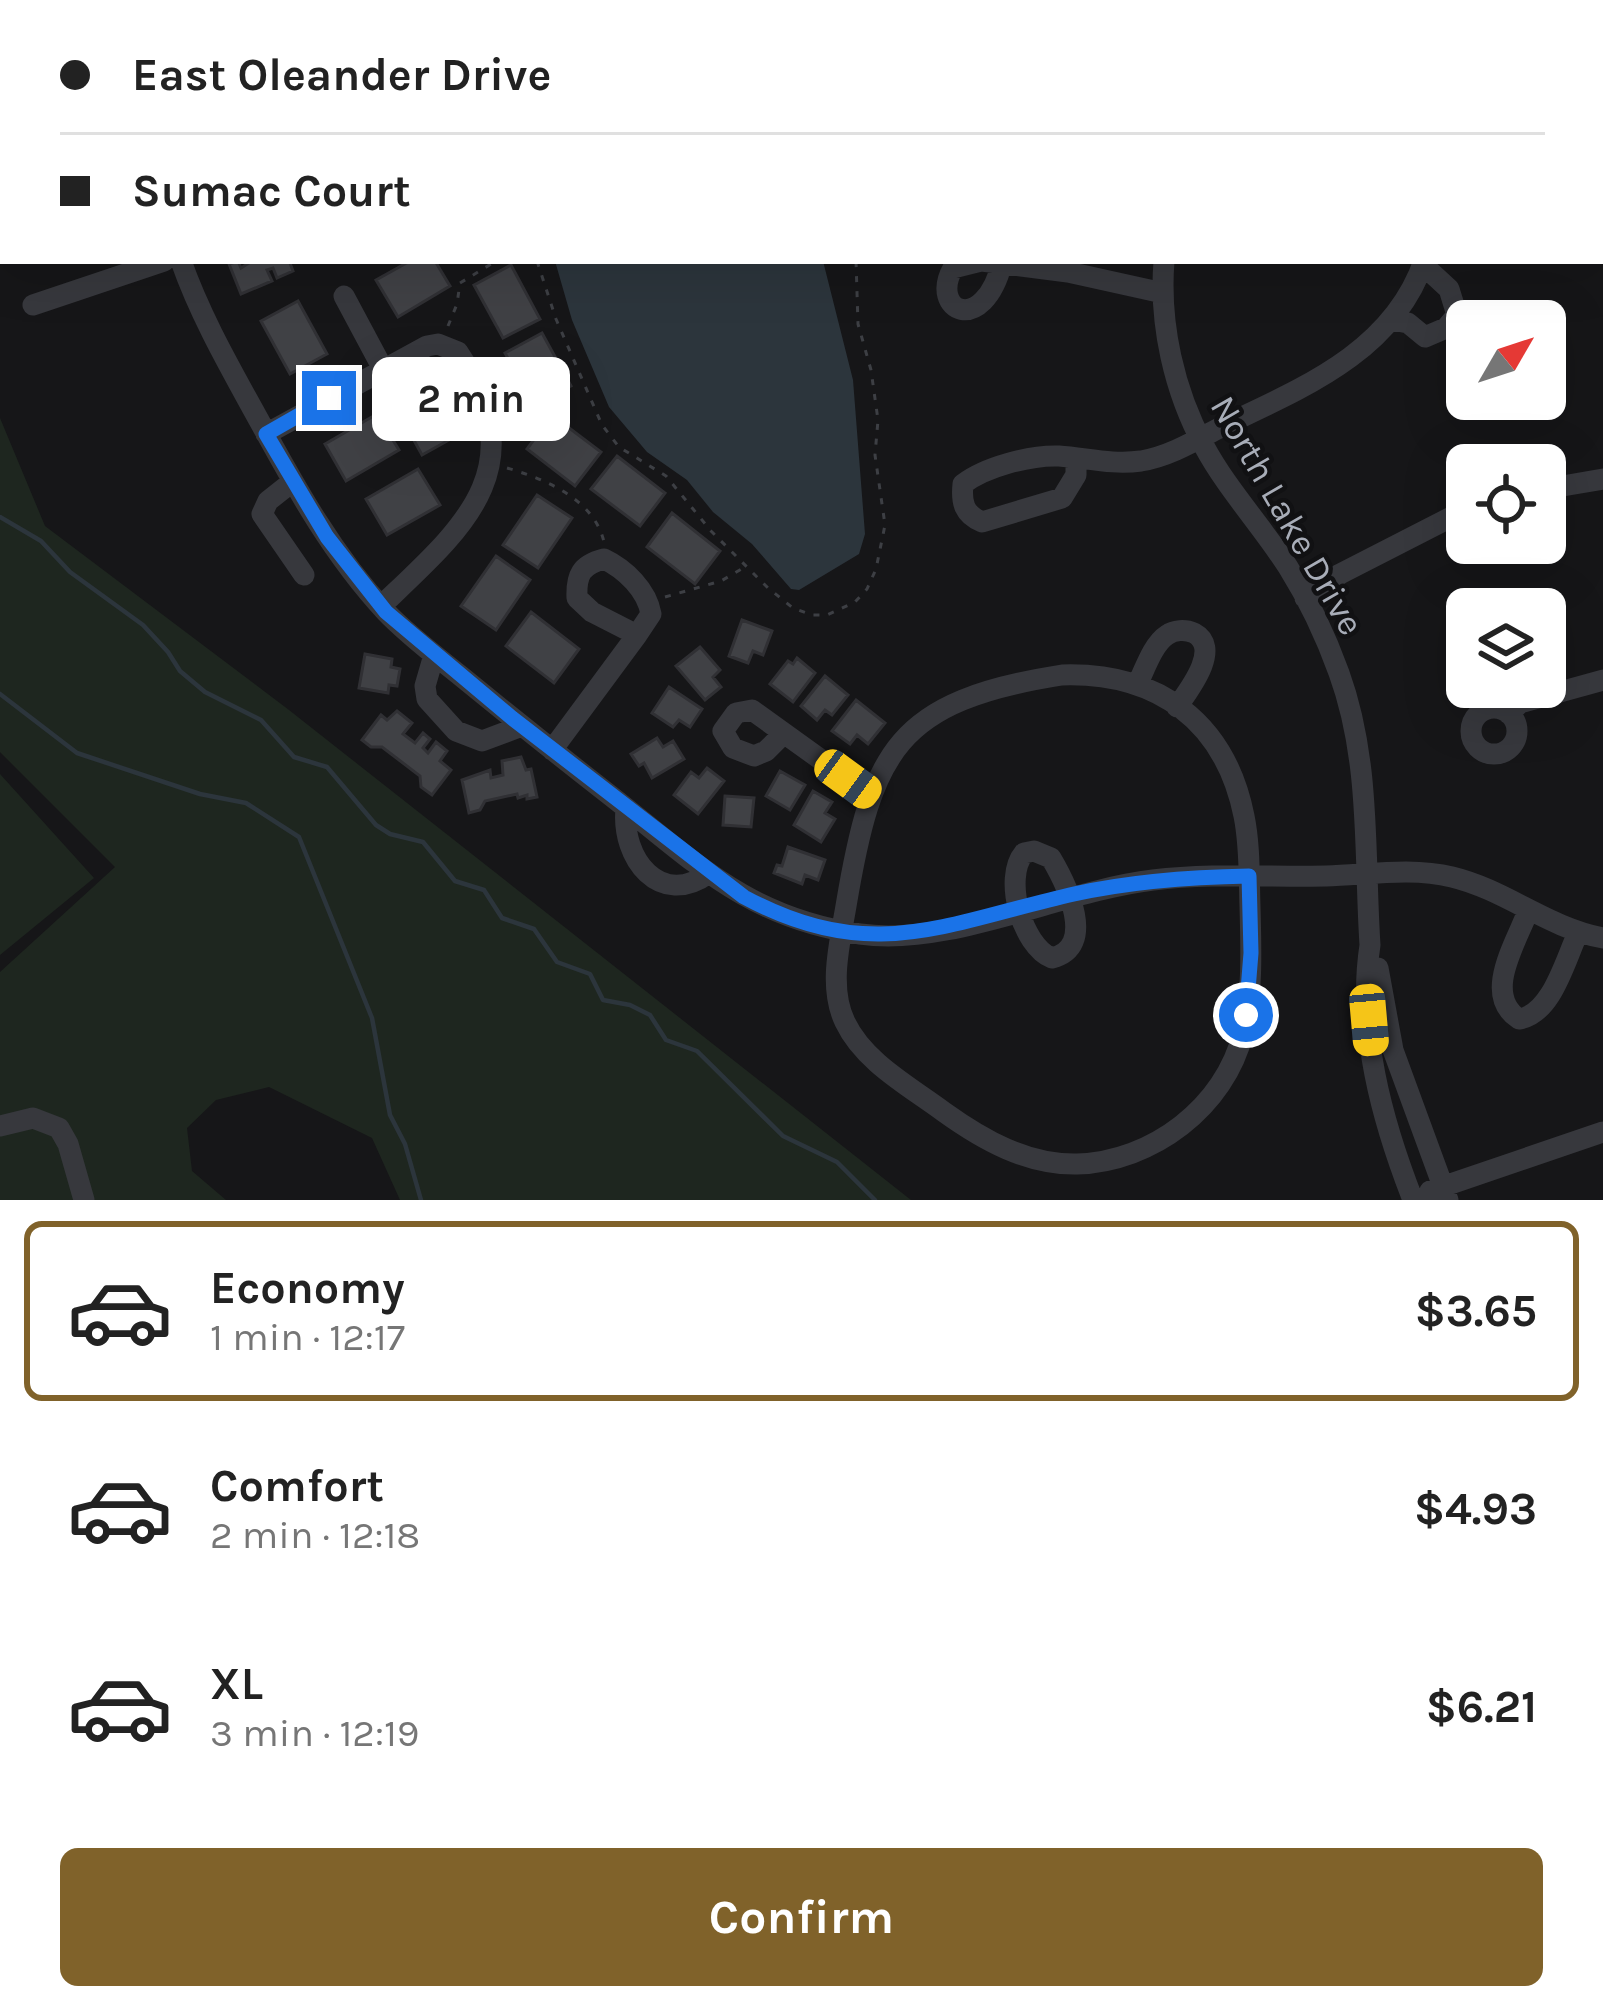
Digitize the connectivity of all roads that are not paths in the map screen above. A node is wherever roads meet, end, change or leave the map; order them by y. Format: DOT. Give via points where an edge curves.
graph roads {
  1 [pos="155,264"];
  2 [pos="182,264"];
  3 [pos="1004,264"];
  4 [pos="1164,264"];
  5 [pos="1423,264"];
  6 [pos="1425,264"];
  7 [pos="1163,293"];
  8 [pos="344,296"];
  9 [pos="33,305"];
  10 [pos="1392,320"];
  11 [pos="383,369"];
  12 [pos="266,434"];
  13 [pos="1200,437"];
  14 [pos="1076,460"];
  15 [pos="1603,479"];
  16 [pos="292,482"];
  17 [pos="1566,485"];
  18 [pos="1446,520"];
  19 [pos="304,575"];
  20 [pos="1305,598"];
  21 [pos="381,606"];
  22 [pos="637,635"];
  23 [pos="434,655"];
  24 [pos="1603,680"];
  25 [pos="1138,683"];
  26 [pos="1177,706"];
  27 [pos="1509,714"];
  28 [pos="522,726"];
  29 [pos="784,734"];
  30 [pos="552,750"];
  31 [pos="870,795"];
  32 [pos="626,809"];
  33 [pos="709,873"];
  34 [pos="1368,875"];
  35 [pos="1249,876"];
  36 [pos="1068,896"];
  37 [pos="1021,909"];
  38 [pos="1528,911"];
  39 [pos="842,931"];
  40 [pos="1578,933"];
  41 [pos="1603,938"];
  42 [pos="1370,945"];
  43 [pos="0,1126"];
  44 [pos="1603,1132"];
  45 [pos="1445,1193"];
  46 [pos="1408,1199"];
  47 [pos="84,1200"];
  1 -- 9 [label="street"];
  2 -- 12 [label="street"];
  3 -- 7 [label="street"];
  4 -- 7 [label="street, North Lake Drive"];
  5 -- 10 [label="street"];
  6 -- 10 [label="street" via="1449,289 1457,315 1425,337"];
  7 -- 13 [label="street, North Lake Drive" via="1173,364"];
  8 -- 11 [label="street"];
  10 -- 13 [label="street" via="1341,365"];
  11 -- 12 [label="street"];
  11 -- 21 [label="street" via="427,346 458,352 478,388 490,463 466,520"];
  12 -- 16 [label="street"];
  13 -- 14 [label="street" via="1146,460"];
  13 -- 20 [label="street, North Lake Drive"];
  14 -- 14 [label="street" via="1028,459 974,476 961,500 982,522 1062,498"];
  15 -- 17 [label="street"];
  16 -- 19 [label="street" via="262,514"];
  16 -- 21 [label="street"];
  18 -- 20 [label="street"];
  20 -- 34 [label="street, North Lake Drive" via="1340,674 1356,734"];
  21 -- 23 [label="street"];
  22 -- 22 [label="street" via="651,614 649,600 620,566 588,563 576,578 577,598"];
  22 -- 30 [label="street"];
  23 -- 28 [label="street"];
  23 -- 28 [label="street" via="427,699 456,731 482,741"];
  24 -- 27 [label="street" via="1520,703"];
  25 -- 26 [label="street"];
  25 -- 26 [label="street" via="1161,639 1199,636 1203,662"];
  25 -- 31 [label="street" via="1062,675 953,705 903,739"];
  26 -- 35 [label="street" via="1230,772 1245,820"];
  28 -- 30 [label="street"];
  29 -- 31 [label="street"];
  30 -- 32 [label="street"];
  31 -- 39 [label="street"];
  32 -- 33 [label="street"];
  32 -- 33 [label="street" via="626,843 652,875 675,888"];
  33 -- 39 [label="street" via="772,912"];
  34 -- 35 [label="street"];
  34 -- 38 [label="street" via="1454,878"];
  34 -- 42 [label="street, North Lake Drive"];
  35 -- 36 [label="street" via="1154,880"];
  35 -- 39 [label="street" via="1249,994 1227,1074 1203,1107 1157,1142 1082,1164 1044,1161 986,1140 868,1054 840,1011"];
  36 -- 37 [label="street"];
  36 -- 37 [label="street" via="1051,858 1024,853 1015,869"];
  36 -- 37 [label="street" via="1077,936 1061,956 1036,947"];
  37 -- 39 [label="street" via="926,933"];
  38 -- 40 [label="street"];
  38 -- 40 [label="street" via="1500,988 1519,1019 1543,1006"];
  40 -- 41 [label="street"];
  42 -- 45 [label="street, North Lake Drive" via="1393,1050"];
  42 -- 46 [label="street, North Lake Drive" via="1374,1073"];
  43 -- 47 [label="street" via="33,1118 59,1128"];
  44 -- 45 [label="street"];
  45 -- 46 [label="street"];
}
